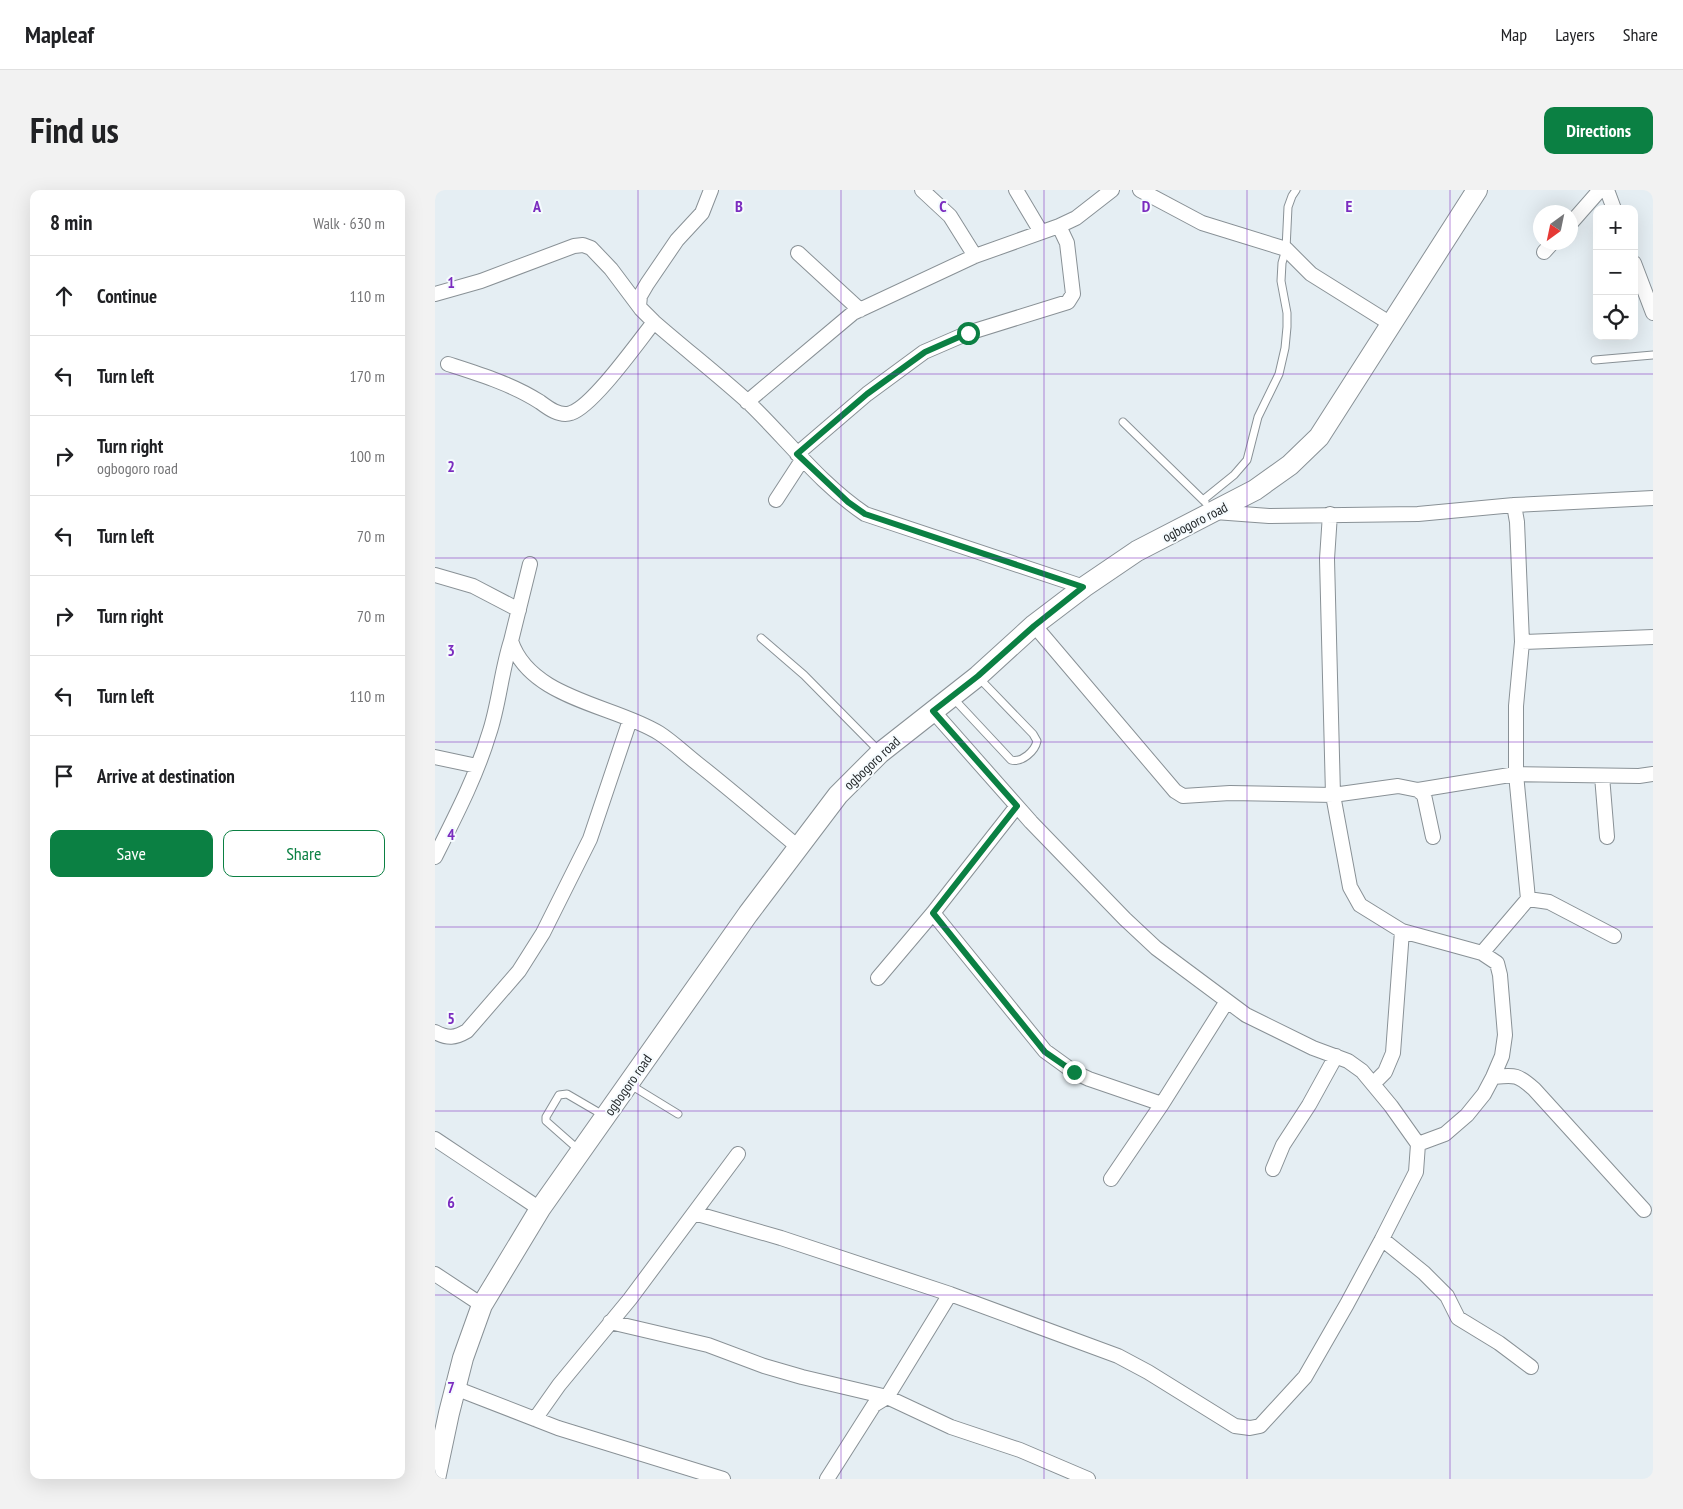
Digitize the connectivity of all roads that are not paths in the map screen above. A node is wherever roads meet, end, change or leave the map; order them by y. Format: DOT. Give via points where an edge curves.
graph roads {
  1 [pos="711,190"];
  2 [pos="922,190"];
  3 [pos="1016,190"];
  4 [pos="1112,190"];
  5 [pos="1140,190"];
  6 [pos="1296,190"];
  7 [pos="1477,190"];
  8 [pos="1600,190"];
  9 [pos="1607,190"];
  10 [pos="1613,205"];
  11 [pos="1578,215"];
  12 [pos="1059,226"];
  13 [pos="1041,232"];
  14 [pos="1286,249"];
  15 [pos="798,253"];
  16 [pos="975,256"];
  17 [pos="1638,274"];
  18 [pos="435,294"];
  19 [pos="639,306"];
  20 [pos="860,310"];
  21 [pos="1653,313"];
  22 [pos="654,322"];
  23 [pos="1391,324"];
  24 [pos="1653,355"];
  25 [pos="1595,360"];
  26 [pos="448,364"];
  27 [pos="747,402"];
  28 [pos="1123,422"];
  29 [pos="799,457"];
  30 [pos="1653,498"];
  31 [pos="775,500"];
  32 [pos="1514,505"];
  33 [pos="1209,506"];
  34 [pos="1330,514"];
  35 [pos="530,564"];
  36 [pos="435,575"];
  37 [pos="1083,587"];
  38 [pos="519,610"];
  39 [pos="1034,626"];
  40 [pos="1653,637"];
  41 [pos="761,638"];
  42 [pos="511,641"];
  43 [pos="1522,642"];
  44 [pos="978,676"];
  45 [pos="952,696"];
  46 [pos="933,711"];
  47 [pos="631,720"];
  48 [pos="880,753"];
  49 [pos="435,757"];
  50 [pos="477,766"];
  51 [pos="1516,774"];
  52 [pos="1653,774"];
  53 [pos="1602,776"];
  54 [pos="1418,790"];
  55 [pos="1333,795"];
  56 [pos="1017,806"];
  57 [pos="1433,837"];
  58 [pos="1607,837"];
  59 [pos="798,847"];
  60 [pos="435,857"];
  61 [pos="1528,899"];
  62 [pos="933,913"];
  63 [pos="1402,931"];
  64 [pos="1615,936"];
  65 [pos="1481,952"];
  66 [pos="878,978"];
  67 [pos="1227,1001"];
  68 [pos="435,1032"];
  69 [pos="1336,1056"];
  70 [pos="1493,1077"];
  71 [pos="628,1084"];
  72 [pos="1373,1084"];
  73 [pos="1162,1104"];
  74 [pos="678,1114"];
  75 [pos="606,1116"];
  76 [pos="435,1139"];
  77 [pos="1419,1144"];
  78 [pos="581,1152"];
  79 [pos="738,1154"];
  80 [pos="1273,1169"];
  81 [pos="1111,1179"];
  82 [pos="540,1210"];
  83 [pos="1644,1210"];
  84 [pos="694,1213"];
  85 [pos="1382,1239"];
  86 [pos="435,1274"];
  87 [pos="950,1294"];
  88 [pos="482,1305"];
  89 [pos="611,1322"];
  90 [pos="1531,1367"];
  91 [pos="455,1388"];
  92 [pos="878,1398"];
  93 [pos="535,1419"];
  94 [pos="435,1479"];
  95 [pos="723,1479"];
  96 [pos="827,1479"];
  97 [pos="1088,1479"];
  1 -- 19 [label="street" via="702,213 677,240 647,284"];
  2 -- 16 [label="street" via="950,216"];
  3 -- 13 [label="street"];
  4 -- 12 [label="street" via="1076,218"];
  5 -- 14 [label="street" via="1202,223"];
  6 -- 14 [label="lane" via="1288,207"];
  7 -- 23 [label="street, ogbogoro road"];
  8 -- 11 [label="street"];
  9 -- 10 [label="street"];
  12 -- 13 [label="street"];
  12 -- 29 [label="street" via="1067,244 1073,294 1068,302 968,333 925,352 867,394"];
  13 -- 16 [label="street"];
  14 -- 23 [label="street" via="1311,274"];
  14 -- 33 [label="lane" via="1281,281 1287,313 1286,334 1279,374 1258,417 1247,460"];
  15 -- 20 [label="street"];
  16 -- 20 [label="street"];
  17 -- 21 [label="street"];
  18 -- 19 [label="street" via="481,281 574,246 583,246 591,248 611,269"];
  19 -- 22 [label="street"];
  20 -- 27 [label="street"];
  22 -- 26 [label="street" via="601,388 571,413 553,410 519,390"];
  22 -- 27 [label="street"];
  23 -- 33 [label="street, ogbogoro road" via="1319,437 1255,490"];
  24 -- 25 [label="lane"];
  27 -- 29 [label="street"];
  28 -- 33 [label="lane"];
  29 -- 31 [label="street"];
  29 -- 37 [label="street" via="865,514"];
  30 -- 32 [label="street"];
  32 -- 34 [label="street" via="1418,514"];
  32 -- 43 [label="street"];
  33 -- 34 [label="street" via="1269,516"];
  33 -- 37 [label="street, ogbogoro road"];
  34 -- 55 [label="street" via="1327,559"];
  35 -- 38 [label="street"];
  36 -- 38 [label="street" via="473,586"];
  37 -- 39 [label="street, ogbogoro road"];
  38 -- 42 [label="street"];
  39 -- 44 [label="street, ogbogoro road"];
  39 -- 55 [label="street" via="1175,792 1183,796"];
  40 -- 43 [label="street"];
  41 -- 48 [label="lane" via="804,676"];
  42 -- 47 [label="street" via="524,666 551,685 582,702"];
  42 -- 50 [label="street" via="490,733"];
  43 -- 51 [label="street" via="1516,706"];
  44 -- 45 [label="street, ogbogoro road"];
  44 -- 45 [label="lane" via="1033,734 1037,741 1033,751 1020,760 1011,760"];
  45 -- 46 [label="street, ogbogoro road"];
  46 -- 48 [label="street, ogbogoro road"];
  46 -- 56 [label="street"];
  47 -- 59 [label="street" via="659,733"];
  47 -- 68 [label="street" via="590,840 543,933 519,971 467,1031 456,1037 445,1037"];
  48 -- 59 [label="street, ogbogoro road" via="838,795"];
  49 -- 50 [label="street"];
  50 -- 60 [label="street"];
  51 -- 53 [label="street"];
  51 -- 54 [label="street"];
  51 -- 61 [label="street"];
  52 -- 53 [label="street"];
  53 -- 58 [label="street"];
  54 -- 55 [label="street" via="1398,786"];
  54 -- 57 [label="street" via="1424,795"];
  55 -- 63 [label="street" via="1350,888 1360,905"];
  56 -- 62 [label="street"];
  56 -- 67 [label="street" via="1156,948"];
  59 -- 71 [label="street, ogbogoro road"];
  61 -- 64 [label="street" via="1549,902"];
  61 -- 65 [label="street"];
  62 -- 66 [label="street"];
  62 -- 73 [label="street" via="1045,1052 1089,1080"];
  63 -- 65 [label="street"];
  63 -- 72 [label="street" via="1393,1053 1385,1072"];
  65 -- 70 [label="street" via="1497,963 1500,975 1505,1035 1502,1056"];
  67 -- 69 [label="street" via="1246,1015"];
  67 -- 73 [label="street"];
  69 -- 72 [label="street" via="1348,1061"];
  69 -- 80 [label="street" via="1283,1145"];
  70 -- 77 [label="street" via="1467,1115 1445,1134"];
  70 -- 83 [label="street" via="1523,1078"];
  71 -- 74 [label="lane"];
  71 -- 75 [label="street, ogbogoro road"];
  72 -- 77 [label="street"];
  73 -- 81 [label="street"];
  75 -- 78 [label="street, ogbogoro road"];
  75 -- 78 [label="lane" via="567,1094 559,1096 546,1122"];
  76 -- 82 [label="street"];
  77 -- 85 [label="street" via="1416,1172"];
  78 -- 82 [label="street, ogbogoro road"];
  79 -- 84 [label="street"];
  82 -- 88 [label="street, ogbogoro road"];
  84 -- 87 [label="street"];
  84 -- 89 [label="street"];
  85 -- 87 [label="street" via="1305,1377 1260,1426 1250,1428 1235,1426 1118,1356"];
  85 -- 90 [label="street" via="1447,1296 1458,1318"];
  86 -- 88 [label="street"];
  87 -- 92 [label="street"];
  88 -- 91 [label="street, ogbogoro road"];
  89 -- 92 [label="street" via="708,1345 764,1366"];
  89 -- 93 [label="street"];
  91 -- 93 [label="street"];
  91 -- 94 [label="street, ogbogoro road"];
  92 -- 96 [label="street"];
  92 -- 97 [label="street" via="1021,1450"];
  93 -- 95 [label="street"];
}
